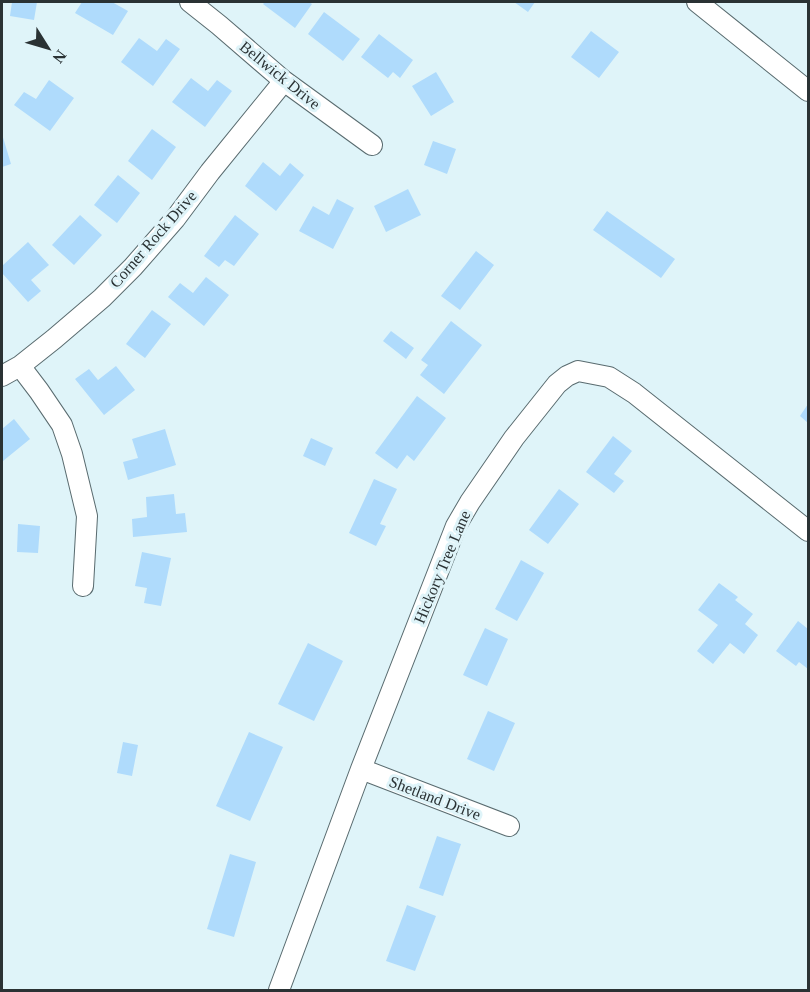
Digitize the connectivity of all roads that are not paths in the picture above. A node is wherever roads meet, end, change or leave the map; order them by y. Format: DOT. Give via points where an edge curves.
graph roads {
  1 [pos="190,2"];
  2 [pos="697,2"];
  3 [pos="284,81"];
  4 [pos="808,90"];
  5 [pos="372,145"];
  6 [pos="20,366"];
  7 [pos="2,376"];
  8 [pos="808,531"];
  9 [pos="83,586"];
  10 [pos="361,769"];
  11 [pos="509,826"];
  12 [pos="279,990"];
  1 -- 3 [label="street, Bellwick Drive"];
  2 -- 4 [label="street"];
  3 -- 5 [label="street, Bellwick Drive"];
  3 -- 6 [label="street, Corner Rock Drive" via="133,267"];
  6 -- 7 [label="street, Corner Rock Drive"];
  6 -- 9 [label="street" via="62,425 72,454 87,516"];
  8 -- 10 [label="street, Hickory Tree Lane" via="634,393 609,377 578,371 567,376 514,438 456,526"];
  10 -- 11 [label="street, Shetland Drive"];
  10 -- 12 [label="street, Hickory Tree Lane"];
}
